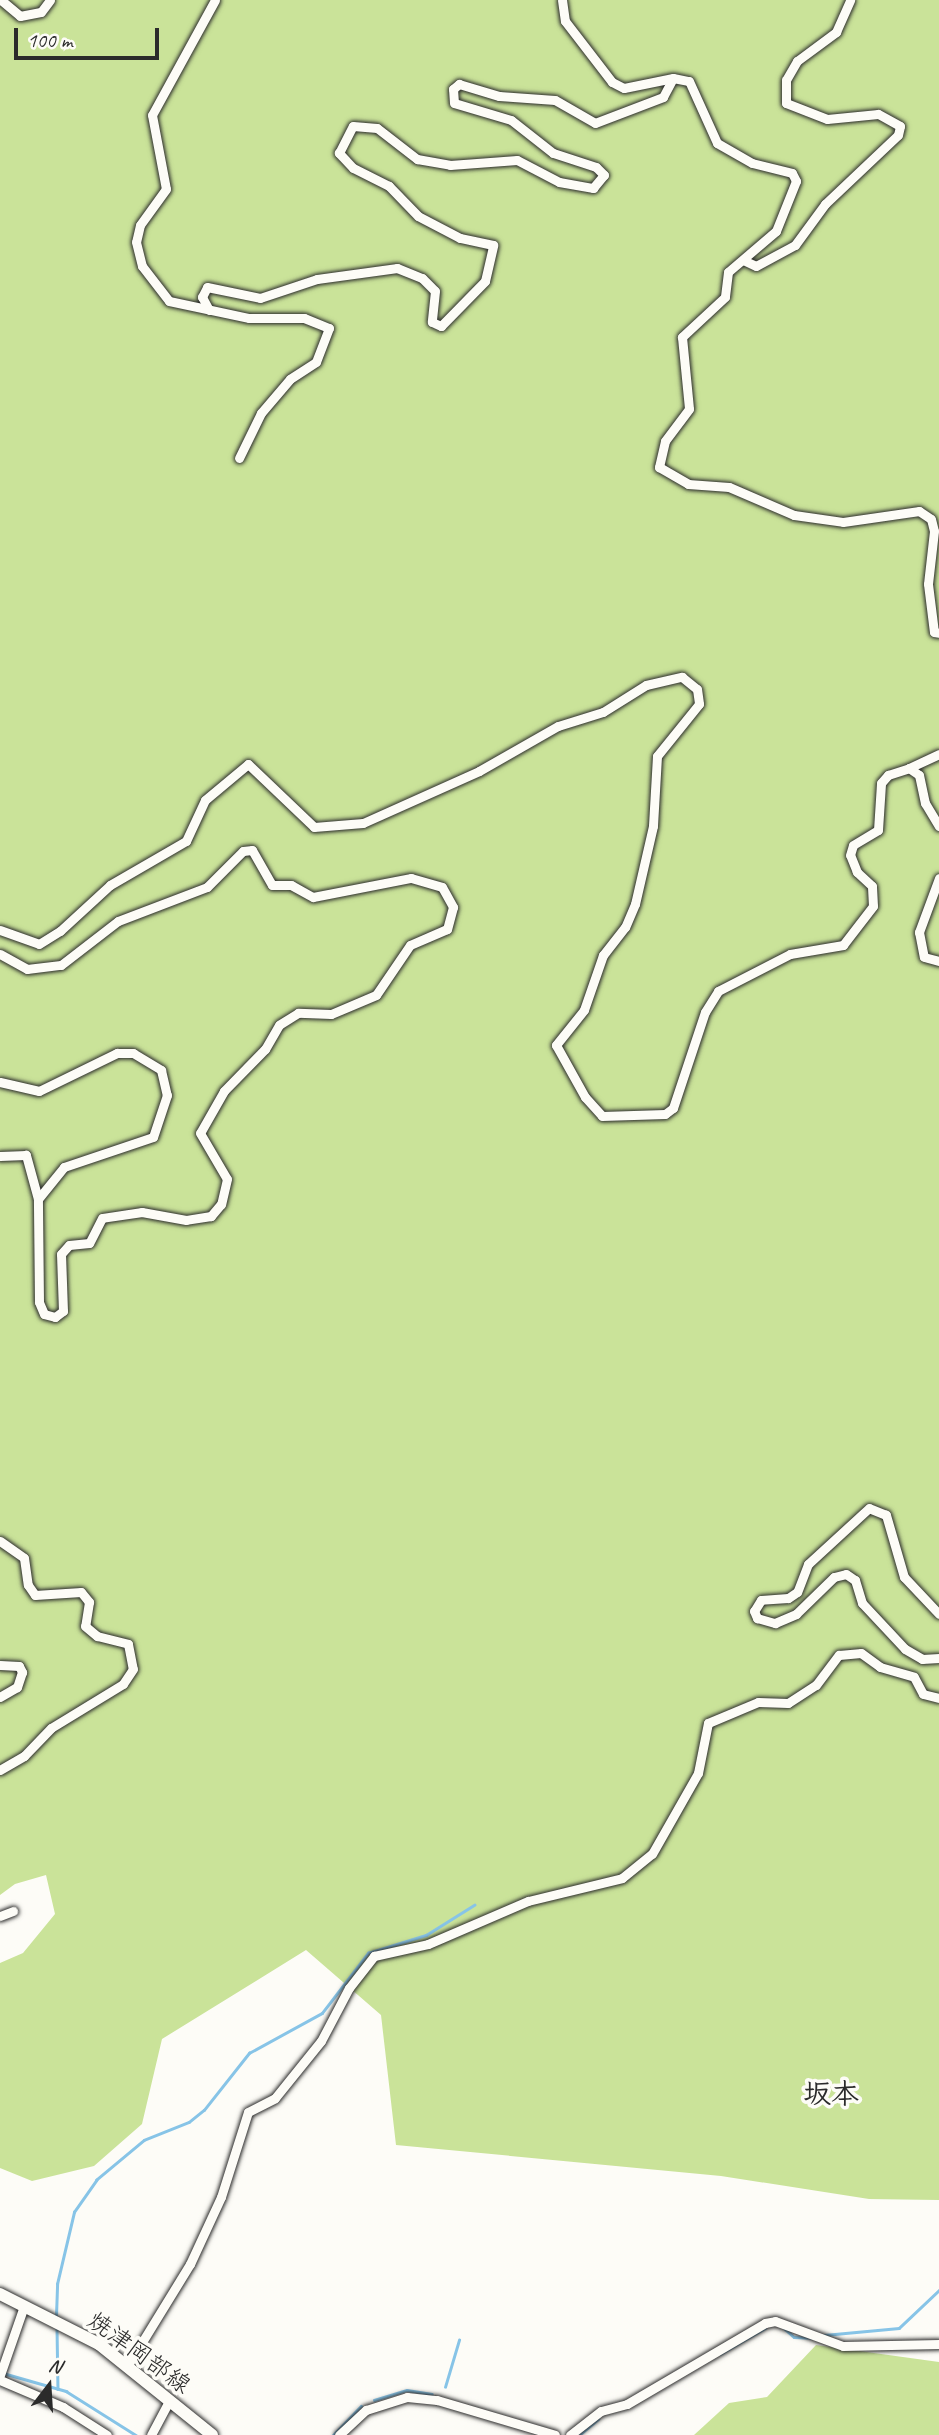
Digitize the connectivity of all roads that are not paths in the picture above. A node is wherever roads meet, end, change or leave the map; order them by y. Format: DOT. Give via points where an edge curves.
graph roads {
  1 [pos="1,0"];
  2 [pos="50,0"];
  3 [pos="215,0"];
  4 [pos="562,0"];
  5 [pos="850,0"];
  6 [pos="673,78"];
  7 [pos="743,260"];
  8 [pos="209,310"];
  9 [pos="239,458"];
  10 [pos="939,634"];
  11 [pos="939,754"];
  12 [pos="909,768"];
  13 [pos="939,826"];
  14 [pos="939,878"];
  15 [pos="0,930"];
  16 [pos="0,954"];
  17 [pos="939,961"];
  18 [pos="0,1082"];
  19 [pos="0,1156"];
  20 [pos="38,1199"];
  21 [pos="0,1541"];
  22 [pos="939,1614"];
  23 [pos="939,1658"];
  24 [pos="0,1665"];
  25 [pos="0,1697"];
  26 [pos="939,1698"];
  27 [pos="0,1770"];
  28 [pos="13,1910"];
  29 [pos="0,1916"];
  30 [pos="0,2294"];
  31 [pos="24,2305"];
  32 [pos="939,2344"];
  33 [pos="128,2365"];
  34 [pos="1,2375"];
  35 [pos="170,2400"];
  36 [pos="107,2435"];
  37 [pos="151,2435"];
  38 [pos="212,2435"];
  39 [pos="339,2435"];
  40 [pos="555,2435"];
  41 [pos="570,2435"];
  1 -- 2 [label="street" via="20,16 41,12"];
  3 -- 8 [label="street" via="152,115 166,189 140,225 136,242 153,287 169,301"];
  4 -- 6 [label="street" via="565,21 612,82 624,88"];
  5 -- 7 [label="street" via="836,32 797,61 786,80 786,103 827,119 878,114 900,126 898,135 825,204 795,245 756,266"];
  6 -- 7 [label="street" via="689,81 717,143 752,163 792,173 796,181 776,231"];
  6 -- 8 [label="street" via="663,97 595,122 555,100 499,96 459,84 453,89 454,103 511,120 553,153 596,167 604,175 593,188 559,182 517,160 450,165 416,159 377,128 353,126 338,153 353,168 389,186 418,216 460,238 493,245 485,281 441,326 432,323 435,291 422,278 397,268 317,278 260,298 207,287 202,297"];
  7 -- 10 [label="street" via="722,284 724,297 682,337 689,409 665,441 659,467 688,484 729,487 794,515 843,522 919,510 932,519 934,531 928,584 934,632"];
  8 -- 9 [label="street" via="249,318 304,318 330,328 316,362 290,379 261,413"];
  11 -- 12 [label="street"];
  12 -- 13 [label="street" via="919,775 925,803"];
  12 -- 15 [label="street" via="881,783 878,830 853,845 850,855 857,872 872,886 873,906 843,944 790,954 718,991 705,1012 673,1108 665,1114 602,1116 584,1097 556,1045 584,1010 603,955 625,927 635,904 653,826 657,756 699,704 697,689 682,677 646,685 603,712 558,726 384,818 314,827 258,767 248,764 205,800 186,841 110,885 60,931 39,943"];
  14 -- 17 [label="street" via="919,932 924,957"];
  16 -- 20 [label="street" via="27,969 61,965 118,921 207,887 243,851 252,850 272,885 291,886 313,897 411,878 442,887 453,907 447,929 410,945 376,995 331,1014 298,1013 279,1025 265,1049 224,1091 201,1133 227,1179 221,1204 211,1216 186,1220 142,1212 102,1218 89,1243 69,1245 61,1254 63,1311 55,1317 44,1314 39,1302"];
  18 -- 20 [label="street" via="39,1090 117,1053 133,1053 161,1070 167,1095 153,1137 64,1167"];
  19 -- 20 [label="street" via="26,1155"];
  21 -- 27 [label="street" via="24,1558 35,1595 81,1592 89,1602 85,1626 97,1636 128,1644 133,1669 123,1684 51,1728 24,1756"];
  22 -- 23 [label="street" via="904,1577 886,1514 869,1508 808,1564 797,1592 788,1598 761,1600 754,1611 757,1618 775,1623 796,1614 834,1577 846,1574 855,1580 862,1603 905,1649 922,1659"];
  24 -- 25 [label="street" via="19,1666 22,1672 16,1687"];
  26 -- 33 [label="street" via="923,1694 914,1677 880,1667 861,1653 839,1655 816,1685 788,1703 758,1702 708,1723 698,1773 652,1854 622,1878 528,1902 428,1944 374,1956 349,1988 321,2041 275,2098 248,2112 221,2197 190,2264"];
  28 -- 29 [label="street"];
  30 -- 31 [label="main road, 焼津岡部線"];
  31 -- 33 [label="main road, 焼津岡部線"];
  31 -- 34 [label="street"];
  32 -- 41 [label="street" via="843,2346 775,2321 765,2323 627,2404 600,2411"];
  33 -- 35 [label="main road, 焼津岡部線"];
  34 -- 36 [label="street"];
  35 -- 37 [label="street"];
  35 -- 38 [label="main road, 焼津岡部線"];
  39 -- 40 [label="street" via="373,2406 407,2397 437,2400"];
}
